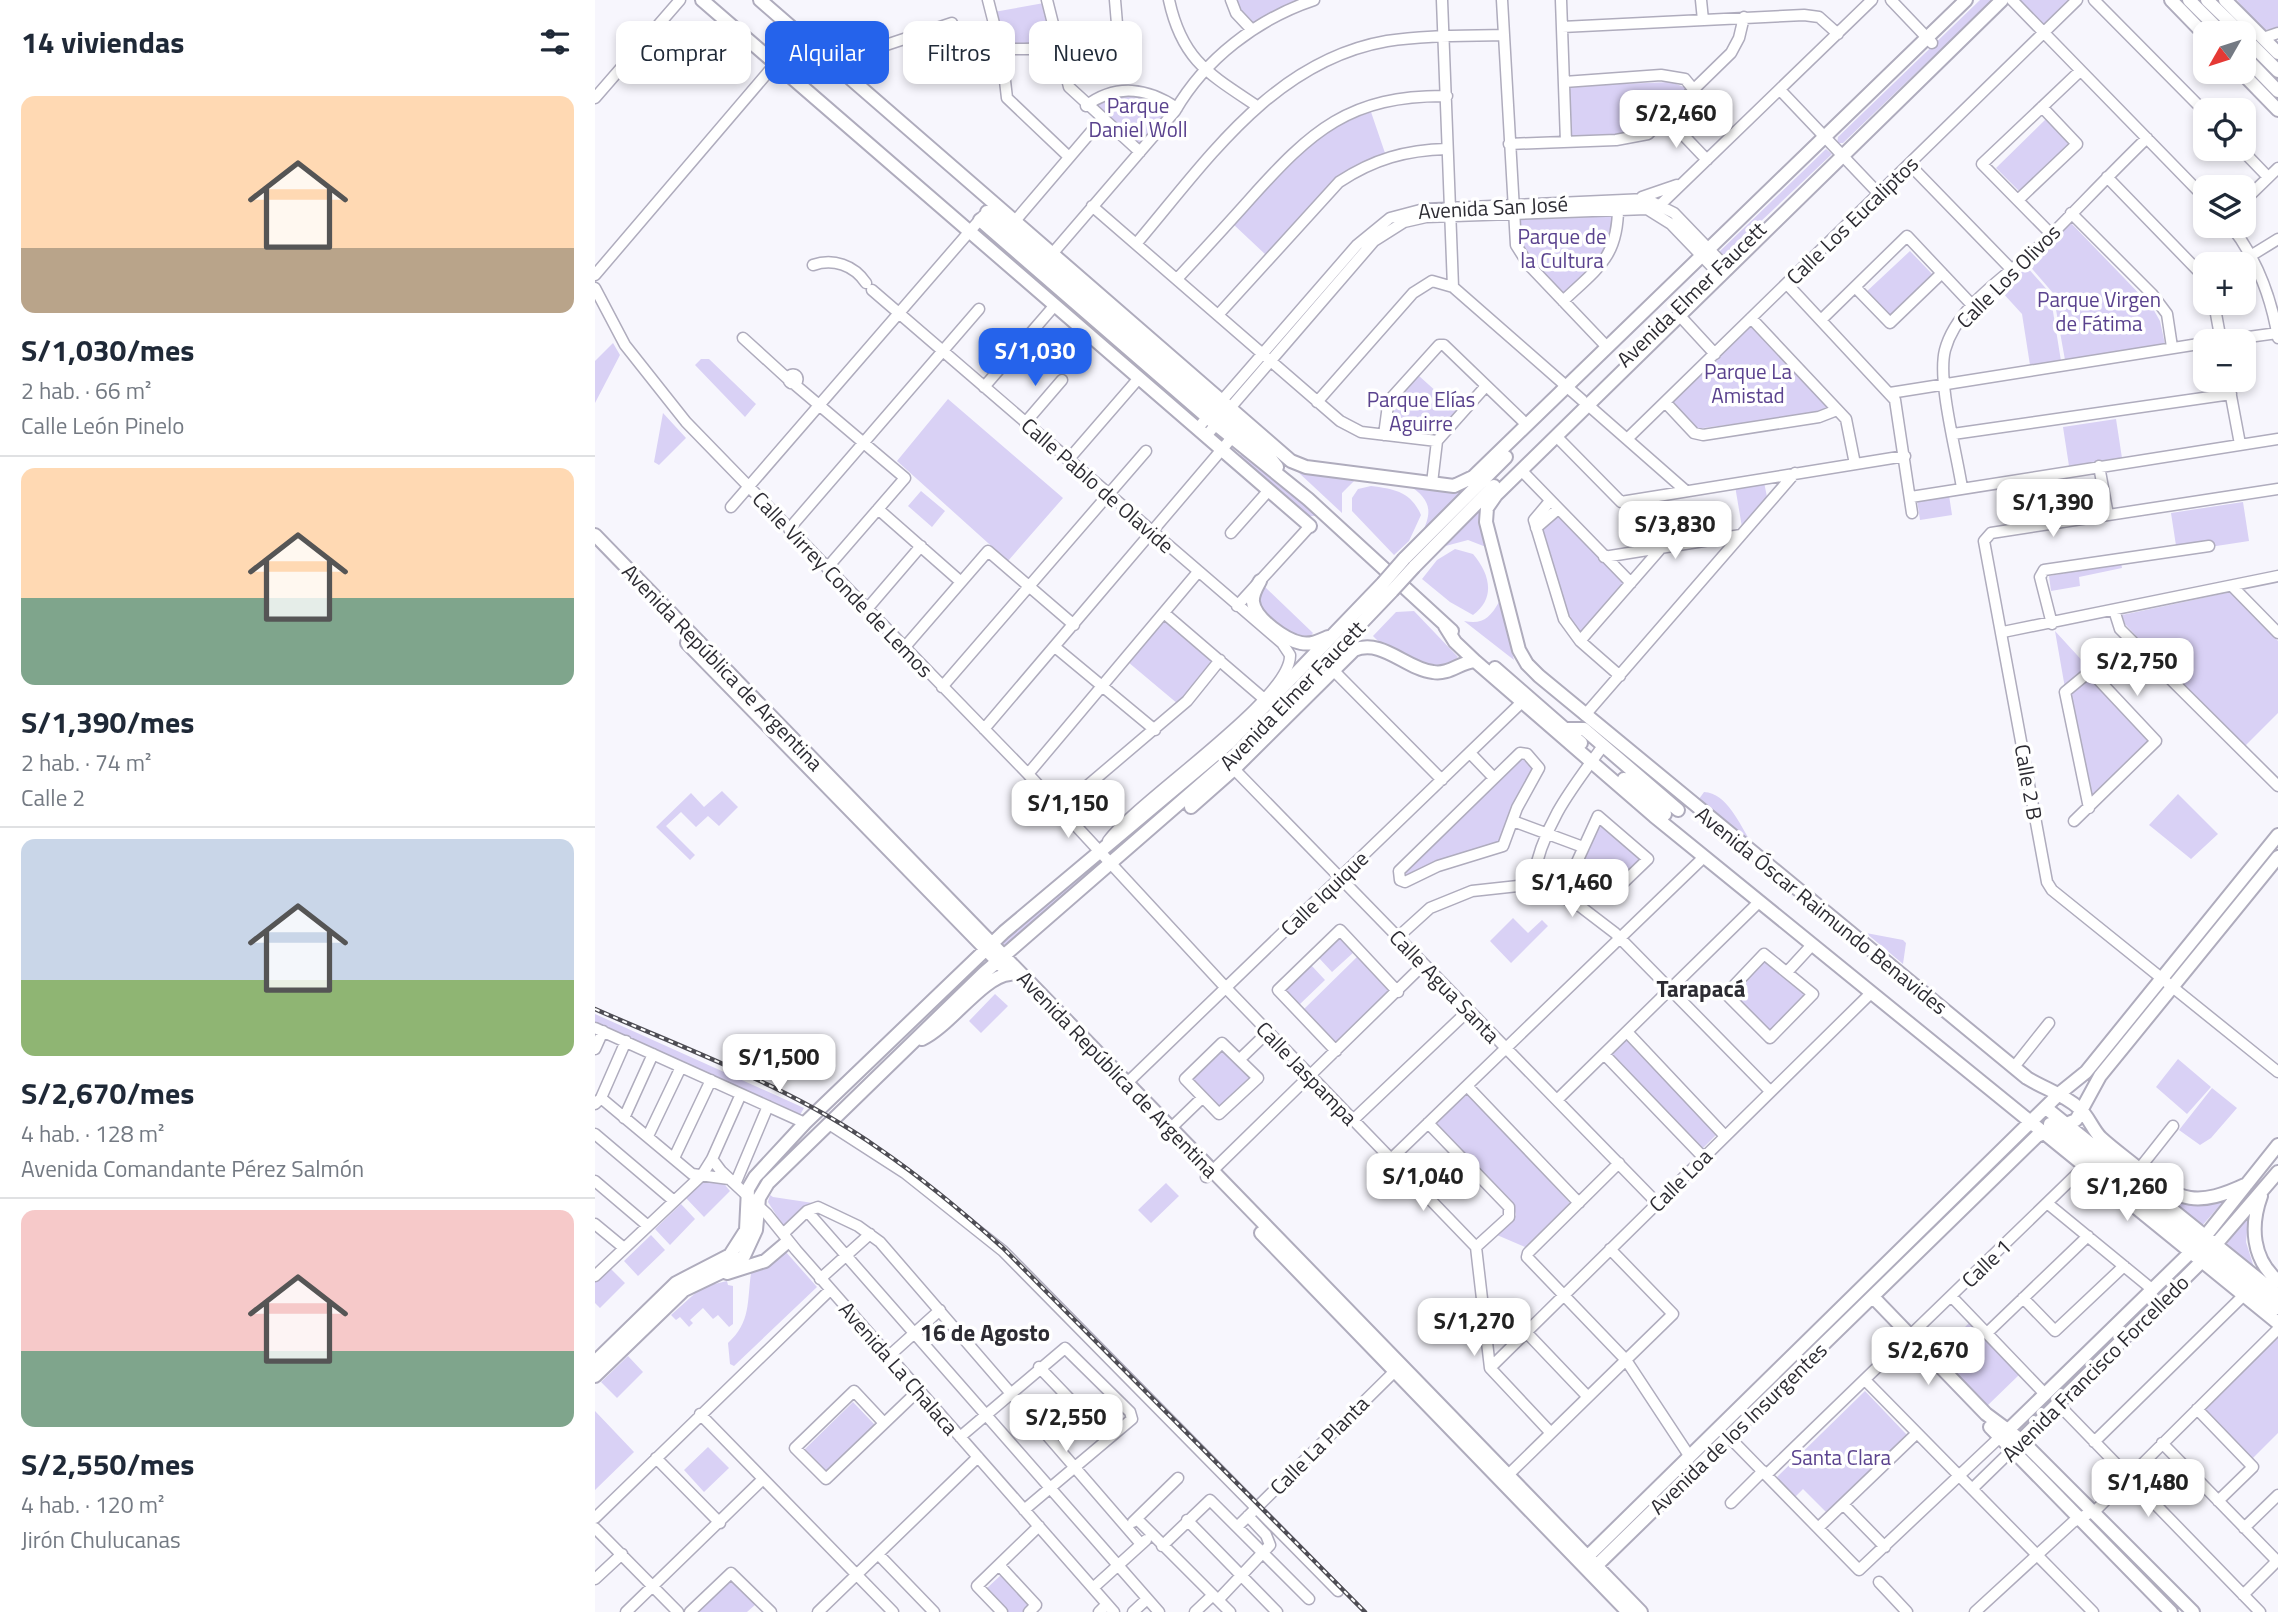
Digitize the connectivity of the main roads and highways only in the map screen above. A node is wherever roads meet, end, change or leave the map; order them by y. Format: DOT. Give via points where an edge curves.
graph roads {
  1 [pos="702,0"];
  2 [pos="760,0"];
  3 [pos="1966,0"];
  4 [pos="1976,0"];
  5 [pos="1993,0"];
  6 [pos="2003,0"];
  7 [pos="2171,0"];
  8 [pos="2189,0"];
  9 [pos="2207,0"];
  10 [pos="2225,0"];
  11 [pos="2210,21"];
  12 [pos="2228,21"];
  13 [pos="2193,23"];
  14 [pos="1930,40"];
  15 [pos="2256,49"];
  16 [pos="2278,53"];
  17 [pos="2256,68"];
  18 [pos="2278,71"];
  19 [pos="2253,84"];
  20 [pos="2278,90"];
  21 [pos="2278,110"];
  22 [pos="1833,146"];
  23 [pos="987,211"];
  24 [pos="1715,262"];
  25 [pos="1073,280"];
  26 [pos="1112,321"];
  27 [pos="1096,341"];
  28 [pos="1578,396"];
  29 [pos="1218,413"];
  30 [pos="1279,474"];
  31 [pos="1473,477"];
  32 [pos="1486,523"];
  33 [pos="1310,526"];
  34 [pos="595,535"];
  35 [pos="595,547"];
  36 [pos="1260,581"];
  37 [pos="1387,587"];
  38 [pos="1445,626"];
  39 [pos="1337,632"];
  40 [pos="1475,662"];
  41 [pos="718,669"];
  42 [pos="1583,713"];
  43 [pos="1572,732"];
  44 [pos="1253,737"];
  45 [pos="1250,754"];
  46 [pos="1596,754"];
  47 [pos="1636,758"];
  48 [pos="1224,764"];
  49 [pos="1181,785"];
  50 [pos="1640,785"];
  51 [pos="1619,786"];
  52 [pos="1659,794"];
  53 [pos="1192,795"];
  54 [pos="1684,797"];
  55 [pos="1162,801"];
  56 [pos="1166,823"];
  57 [pos="2278,835"];
  58 [pos="1124,853"];
  59 [pos="2278,857"];
  60 [pos="1112,864"];
  61 [pos="2248,884"];
  62 [pos="989,946"];
  63 [pos="1001,959"];
  64 [pos="1010,974"];
  65 [pos="2167,982"];
  66 [pos="909,1045"];
  67 [pos="2075,1080"];
  68 [pos="2043,1085"];
  69 [pos="2060,1093"];
  70 [pos="2038,1116"];
  71 [pos="2087,1116"];
  72 [pos="2060,1126"];
  73 [pos="2041,1132"];
  74 [pos="2278,1145"];
  75 [pos="2001,1162"];
  76 [pos="2278,1171"];
  77 [pos="1209,1174"];
  78 [pos="2247,1184"];
  79 [pos="2264,1189"];
  80 [pos="2165,1197"];
  81 [pos="752,1203"];
  82 [pos="788,1242"];
  83 [pos="2204,1249"];
  84 [pos="713,1276"];
  85 [pos="2272,1283"];
  86 [pos="2278,1294"];
  87 [pos="1870,1299"];
  88 [pos="2278,1308"];
  89 [pos="2278,1323"];
  90 [pos="2101,1339"];
  91 [pos="2112,1351"];
  92 [pos="595,1362"];
  93 [pos="595,1376"];
  94 [pos="2003,1434"];
  95 [pos="2017,1445"];
  96 [pos="1589,1565"];
  97 [pos="2190,1611"];
  98 [pos="1628,1612"];
  99 [pos="1641,1612"];
  100 [pos="2171,1612"];
  1 -- 27 [label="main road"];
  2 -- 23 [label="main road, Avenida Óscar Raimundo Benavides"];
  3 -- 14 [label="main road, Avenida Elmer Faucett"];
  4 -- 14 [label="main road, Avenida Elmer Faucett"];
  5 -- 22 [label="main road, Avenida Elmer Faucett"];
  6 -- 22 [label="main road, Avenida Elmer Faucett"];
  7 -- 13 [label="main road"];
  8 -- 11 [label="main road"];
  9 -- 12 [label="main road"];
  10 -- 16 [label="main road"];
  14 -- 22 [label="main road, Avenida Elmer Faucett"];
  15 -- 18 [label="main road"];
  17 -- 20 [label="main road"];
  19 -- 21 [label="main road"];
  22 -- 24 [label="main road, Avenida Elmer Faucett"];
  22 -- 24 [label="main road, Avenida Elmer Faucett"];
  23 -- 25 [label="main road, Avenida Óscar Raimundo Benavides"];
  23 -- 25 [label="main road, Avenida Óscar Raimundo Benavides" via="1015,221"];
  23 -- 26 [label="main road, Avenida Óscar Raimundo Benavides"];
  24 -- 28 [label="main road, Avenida Elmer Faucett"];
  24 -- 28 [label="main road, Avenida Elmer Faucett" via="1596,386"];
  24 -- 28 [label="main road, Avenida Elmer Faucett" via="1680,316"];
  24 -- 28 [label="main road, Avenida Elmer Faucett" via="1607,347"];
  25 -- 26 [label="main road, Avenida Óscar Raimundo Benavides"];
  26 -- 27 [label="main road"];
  26 -- 29 [label="main road, Avenida Óscar Raimundo Benavides"];
  26 -- 29 [label="main road, Avenida Óscar Raimundo Benavides"];
  27 -- 33 [label="main road"];
  28 -- 31 [label="main road, Avenida Elmer Faucett" via="1553,400"];
  28 -- 32 [label="main road, Avenida Elmer Faucett" via="1556,436 1492,499"];
  28 -- 37 [label="main road, Avenida Elmer Faucett, bridge"];
  29 -- 30 [label="main road, Avenida Óscar Raimundo Benavides" via="1234,439"];
  29 -- 30 [label="main road, Avenida Óscar Raimundo Benavides" via="1277,463"];
  29 -- 31 [label="main road, Avenida Óscar Raimundo Benavides" via="1297,465 1458,485"];
  30 -- 38 [label="main road, Avenida Óscar Raimundo Benavides"];
  32 -- 42 [label="main road, Avenida Óscar Raimundo Benavides" via="1523,658"];
  34 -- 41 [label="main road, Avenida República de Argentina"];
  35 -- 41 [label="main road, Avenida República de Argentina"];
  36 -- 39 [label="main road" via="1255,608 1286,637 1308,644"];
  37 -- 39 [label="main road, Avenida Elmer Faucett"];
  37 -- 44 [label="main road, Avenida Elmer Faucett"];
  38 -- 40 [label="main road, Avenida Óscar Raimundo Benavides"];
  38 -- 43 [label="main road, Avenida Óscar Raimundo Benavides"];
  39 -- 48 [label="main road, Avenida Elmer Faucett"];
  40 -- 43 [label="main road, Avenida Óscar Raimundo Benavides" via="1522,702"];
  40 -- 45 [label="main road" via="1442,673 1415,667 1369,646 1354,650"];
  41 -- 62 [label="main road, Avenida República de Argentina"];
  42 -- 43 [label="main road"];
  42 -- 47 [label="main road, Avenida Óscar Raimundo Benavides"];
  43 -- 46 [label="main road, Avenida Óscar Raimundo Benavides"];
  43 -- 46 [label="main road, Avenida Óscar Raimundo Benavides"];
  44 -- 45 [label="main road"];
  44 -- 48 [label="main road, Avenida Elmer Faucett"];
  45 -- 48 [label="main road"];
  46 -- 50 [label="main road, Avenida Óscar Raimundo Benavides"];
  46 -- 51 [label="main road, Avenida Óscar Raimundo Benavides"];
  47 -- 50 [label="main road"];
  47 -- 54 [label="main road, Avenida Óscar Raimundo Benavides"];
  48 -- 49 [label="main road, Avenida Elmer Faucett"];
  48 -- 53 [label="main road, Avenida Elmer Faucett"];
  48 -- 56 [label="main road"];
  49 -- 53 [label="main road" via="1190,786"];
  49 -- 55 [label="main road, Avenida Elmer Faucett"];
  50 -- 51 [label="main road"];
  50 -- 52 [label="main road, Avenida Óscar Raimundo Benavides"];
  50 -- 52 [label="main road, Avenida Óscar Raimundo Benavides" via="1672,812"];
  51 -- 70 [label="main road, Avenida Óscar Raimundo Benavides" via="1870,994"];
  52 -- 54 [label="main road" via="1669,799"];
  53 -- 56 [label="main road, Avenida Elmer Faucett"];
  54 -- 68 [label="main road, Avenida Óscar Raimundo Benavides" via="2014,1067"];
  55 -- 58 [label="main road" via="1147,824 1121,848"];
  55 -- 62 [label="main road, Avenida Elmer Faucett"];
  56 -- 58 [label="main road, Avenida Elmer Faucett"];
  56 -- 60 [label="main road" via="1130,860"];
  57 -- 61 [label="main road"];
  58 -- 60 [label="main road, Avenida Elmer Faucett"];
  59 -- 61 [label="main road"];
  60 -- 63 [label="main road, Avenida Elmer Faucett"];
  61 -- 65 [label="main road"];
  62 -- 63 [label="main road, Avenida República de Argentina"];
  62 -- 81 [label="main road, Avenida Elmer Faucett" via="755,1177"];
  63 -- 64 [label="main road, Avenida República de Argentina"];
  63 -- 66 [label="main road, Avenida Elmer Faucett"];
  63 -- 77 [label="main road, Avenida República de Argentina" via="1171,1128"];
  64 -- 66 [label="main road" via="996,977 946,1023"];
  64 -- 77 [label="main road, Avenida República de Argentina"];
  65 -- 67 [label="main road, Avenida de los Insurgentes"];
  65 -- 71 [label="main road" via="2100,1076"];
  66 -- 81 [label="main road, Avenida Elmer Faucett"];
  67 -- 68 [label="main road"];
  67 -- 69 [label="main road, Avenida de los Insurgentes"];
  68 -- 69 [label="main road, Avenida Óscar Raimundo Benavides"];
  69 -- 70 [label="main road, Avenida de los Insurgentes"];
  69 -- 71 [label="main road, Avenida Óscar Raimundo Benavides"];
  70 -- 72 [label="main road, Avenida Óscar Raimundo Benavides"];
  70 -- 73 [label="main road, Avenida Óscar Raimundo Benavides"];
  70 -- 75 [label="main road, Avenida de los Insurgentes"];
  71 -- 72 [label="main road, Avenida de los Insurgentes"];
  71 -- 80 [label="main road, Avenida Óscar Raimundo Benavides" via="2101,1138"];
  72 -- 73 [label="main road, Avenida de los Insurgentes"];
  72 -- 80 [label="main road, Avenida Óscar Raimundo Benavides"];
  72 -- 83 [label="main road, Avenida Óscar Raimundo Benavides"];
  73 -- 75 [label="main road, Avenida de los Insurgentes"];
  73 -- 83 [label="main road, Avenida Óscar Raimundo Benavides"];
  74 -- 78 [label="main road"];
  75 -- 87 [label="main road, Avenida de los Insurgentes"];
  75 -- 96 [label="main road, Avenida de los Insurgentes" via="1690,1457"];
  76 -- 79 [label="main road"];
  77 -- 96 [label="main road, Avenida República de Argentina"];
  78 -- 80 [label="main road, Avenida Óscar Raimundo Benavides" via="2200,1200"];
  78 -- 83 [label="main road"];
  79 -- 83 [label="main road"];
  79 -- 85 [label="main road" via="2253,1256"];
  80 -- 83 [label="main road, Avenida Óscar Raimundo Benavides"];
  81 -- 84 [label="main road, Avenida Elmer Faucett" via="754,1239 744,1256"];
  81 -- 92 [label="main road, Avenida Elmer Faucett" via="746,1230 730,1255 677,1283"];
  82 -- 84 [label="main road" via="750,1268"];
  83 -- 85 [label="main road, Avenida Óscar Raimundo Benavides"];
  83 -- 88 [label="main road, Avenida Óscar Raimundo Benavides"];
  83 -- 89 [label="main road, Avenida Óscar Raimundo Benavides" via="2244,1295"];
  83 -- 90 [label="main road, Avenida Francisco Forcelledo"];
  83 -- 91 [label="main road, Avenida Francisco Forcelledo"];
  84 -- 93 [label="main road, Avenida Elmer Faucett" via="684,1290"];
  85 -- 86 [label="main road, Avenida Óscar Raimundo Benavides"];
  87 -- 94 [label="main road"];
  87 -- 96 [label="main road, Avenida de los Insurgentes" via="1730,1437"];
  90 -- 91 [label="main road"];
  90 -- 94 [label="main road, Avenida Francisco Forcelledo"];
  91 -- 95 [label="main road, Avenida Francisco Forcelledo"];
  94 -- 95 [label="main road"];
  95 -- 97 [label="main road" via="2092,1511"];
  95 -- 100 [label="main road" via="2079,1518"];
  96 -- 98 [label="main road, Avenida República de Argentina"];
  96 -- 99 [label="main road, Avenida República de Argentina"];
}
